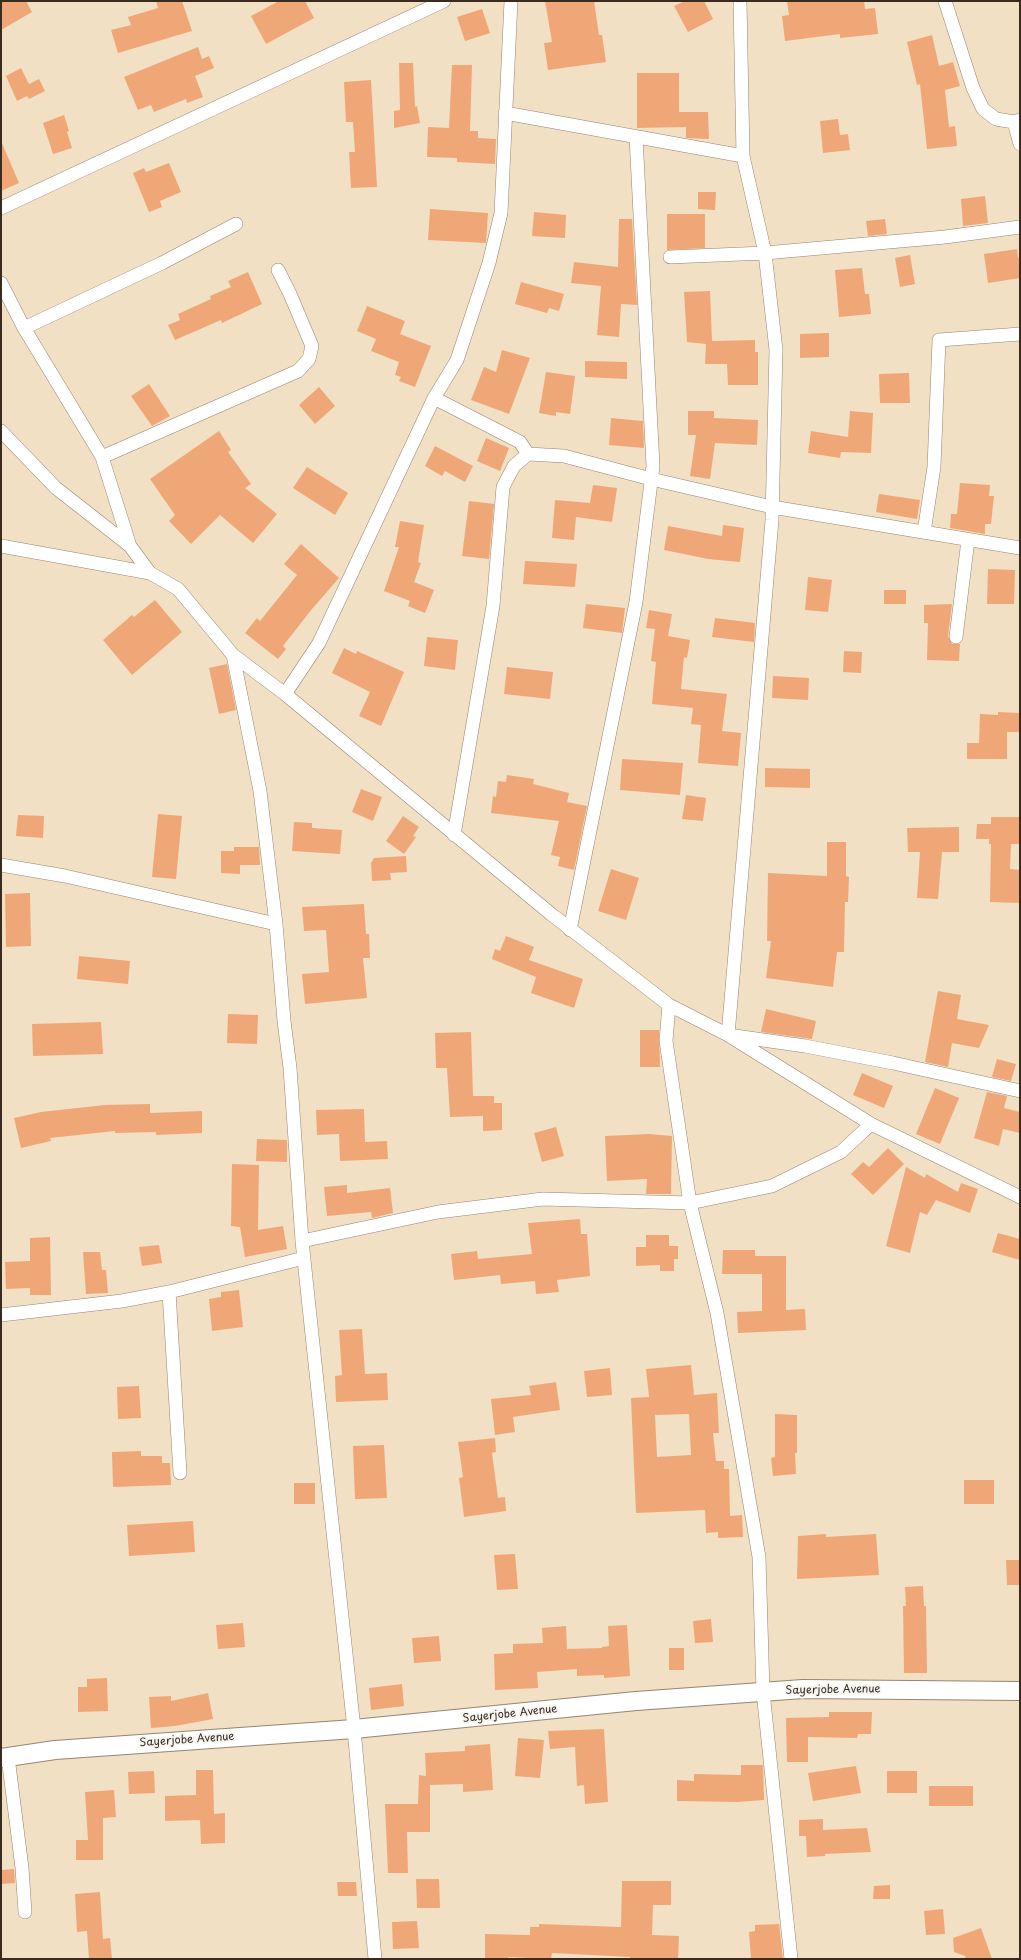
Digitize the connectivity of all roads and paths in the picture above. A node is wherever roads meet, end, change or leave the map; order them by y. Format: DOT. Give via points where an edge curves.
graph roads {
  1 [pos="444,1"];
  2 [pos="511,1"];
  3 [pos="740,1"];
  4 [pos="945,1"];
  5 [pos="505,113"];
  6 [pos="1017,121"];
  7 [pos="636,137"];
  8 [pos="1020,144"];
  9 [pos="743,156"];
  10 [pos="1,208"];
  11 [pos="236,224"];
  12 [pos="1020,227"];
  13 [pos="765,253"];
  14 [pos="670,256"];
  15 [pos="278,270"];
  16 [pos="1,283"];
  17 [pos="24,328"];
  18 [pos="1020,334"];
  19 [pos="434,398"];
  20 [pos="1,431"];
  21 [pos="528,454"];
  22 [pos="102,457"];
  23 [pos="651,479"];
  24 [pos="772,507"];
  25 [pos="924,532"];
  26 [pos="968,540"];
  27 [pos="1,546"];
  28 [pos="130,546"];
  29 [pos="1020,548"];
  30 [pos="150,572"];
  31 [pos="956,637"];
  32 [pos="233,655"];
  33 [pos="285,694"];
  34 [pos="454,835"];
  35 [pos="1,865"];
  36 [pos="276,924"];
  37 [pos="570,930"];
  38 [pos="670,1005"];
  39 [pos="728,1035"];
  40 [pos="1020,1091"];
  41 [pos="871,1124"];
  42 [pos="1020,1197"];
  43 [pos="690,1203"];
  44 [pos="302,1241"];
  45 [pos="304,1258"];
  46 [pos="169,1292"];
  47 [pos="1,1315"];
  48 [pos="180,1473"];
  49 [pos="1020,1691"];
  50 [pos="763,1692"];
  51 [pos="354,1729"];
  52 [pos="4,1757"];
  53 [pos="25,1912"];
  54 [pos="375,1959"];
  55 [pos="791,1959"];
  1 -- 10 [label="street"];
  2 -- 5 [label="street"];
  3 -- 9 [label="street"];
  4 -- 6 [label="street" via="973,88 983,109 996,119"];
  5 -- 7 [label="street"];
  5 -- 19 [label="street" via="500,213 489,263 457,360"];
  6 -- 8 [label="street"];
  7 -- 9 [label="street"];
  7 -- 23 [label="street" via="653,458"];
  9 -- 13 [label="street"];
  11 -- 17 [label="street" via="162,263"];
  12 -- 13 [label="street" via="945,237"];
  13 -- 14 [label="street"];
  13 -- 24 [label="street" via="776,350"];
  15 -- 22 [label="street" via="312,346 309,359 304,365 298,371"];
  16 -- 17 [label="street"];
  17 -- 22 [label="street"];
  18 -- 25 [label="street" via="939,340 934,467"];
  19 -- 21 [label="street" via="520,442"];
  19 -- 33 [label="street" via="319,643"];
  20 -- 28 [label="street" via="56,488"];
  21 -- 23 [label="street" via="564,456"];
  21 -- 34 [label="street" via="514,466 503,488 493,606"];
  22 -- 28 [label="street"];
  23 -- 24 [label="street"];
  23 -- 37 [label="street" via="636,602"];
  24 -- 25 [label="street"];
  24 -- 39 [label="street"];
  25 -- 26 [label="street"];
  26 -- 29 [label="street"];
  26 -- 31 [label="street"];
  27 -- 30 [label="street"];
  28 -- 30 [label="street"];
  30 -- 32 [label="street" via="178,590"];
  32 -- 33 [label="street"];
  32 -- 36 [label="street" via="260,791"];
  33 -- 34 [label="street"];
  34 -- 37 [label="street"];
  35 -- 36 [label="street" via="65,876"];
  36 -- 44 [label="street" via="290,1068"];
  37 -- 38 [label="street"];
  38 -- 39 [label="street"];
  38 -- 43 [label="street" via="666,1041"];
  39 -- 40 [label="street" via="805,1046"];
  39 -- 41 [label="street"];
  41 -- 42 [label="street"];
  41 -- 43 [label="street" via="841,1152 772,1186"];
  43 -- 44 [label="street" via="543,1199 438,1212"];
  43 -- 50 [label="street" via="717,1313 759,1557"];
  44 -- 45 [label="street"];
  45 -- 46 [label="street"];
  45 -- 51 [label="street"];
  46 -- 47 [label="street" via="122,1301"];
  46 -- 48 [label="street"];
  49 -- 50 [label="street, Sayerjobe Avenue" via="802,1689"];
  50 -- 51 [label="street, Sayerjobe Avenue"];
  50 -- 55 [label="street"];
  51 -- 52 [label="street, Sayerjobe Avenue" via="55,1750"];
  51 -- 54 [label="street"];
  52 -- 53 [label="street" via="22,1868"];
}
